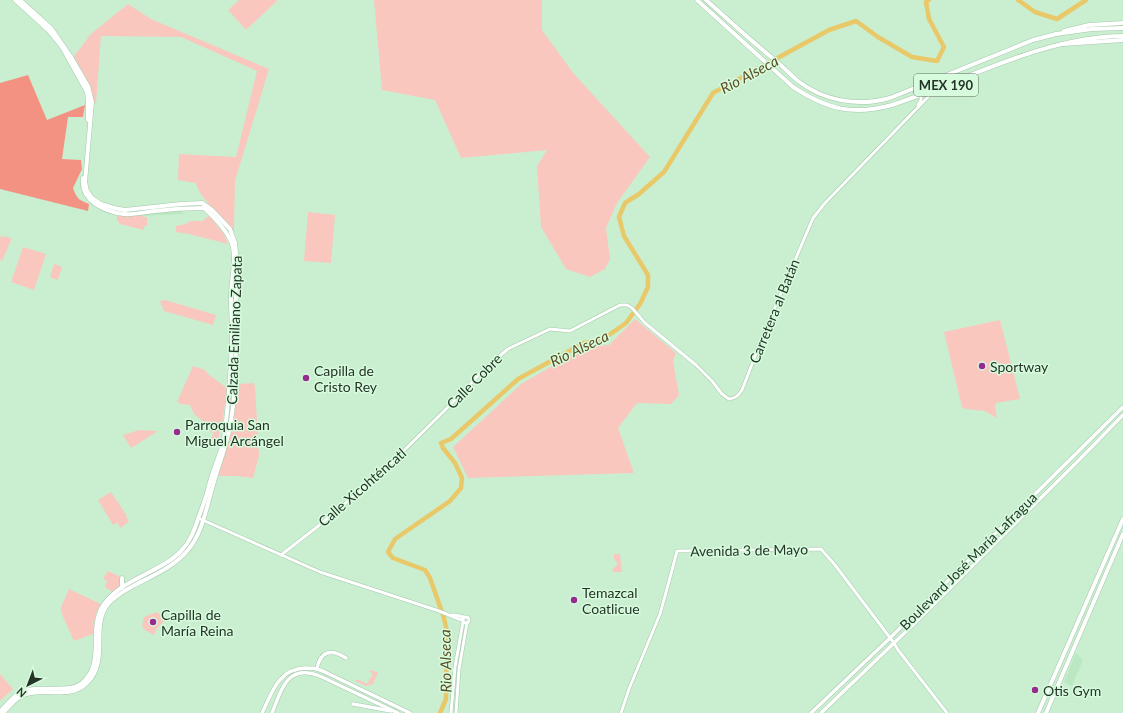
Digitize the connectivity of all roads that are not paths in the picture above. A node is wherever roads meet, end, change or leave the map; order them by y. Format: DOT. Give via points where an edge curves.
graph roads {
  1 [pos="15,0"];
  2 [pos="20,0"];
  3 [pos="697,0"];
  4 [pos="706,0"];
  5 [pos="1123,23"];
  6 [pos="1123,28"];
  7 [pos="1056,34"];
  8 [pos="1123,36"];
  9 [pos="1123,40"];
  10 [pos="1057,44"];
  11 [pos="931,91"];
  12 [pos="921,95"];
  13 [pos="914,111"];
  14 [pos="620,304"];
  15 [pos="1123,407"];
  16 [pos="1123,415"];
  17 [pos="439,416"];
  18 [pos="198,518"];
  19 [pos="1123,519"];
  20 [pos="203,520"];
  21 [pos="1123,534"];
  22 [pos="281,555"];
  23 [pos="122,578"];
  24 [pos="122,588"];
  25 [pos="464,620"];
  26 [pos="890,638"];
  27 [pos="894,643"];
  28 [pos="346,658"];
  29 [pos="318,669"];
  30 [pos="353,704"];
  31 [pos="0,712"];
  32 [pos="397,712"];
  33 [pos="3,713"];
  34 [pos="262,713"];
  35 [pos="272,713"];
  36 [pos="410,713"];
  37 [pos="451,713"];
  38 [pos="456,713"];
  39 [pos="621,713"];
  40 [pos="811,713"];
  41 [pos="821,713"];
  42 [pos="947,713"];
  43 [pos="1038,713"];
  44 [pos="1046,713"];
  1 -- 18 [label="main road, Calzada Emiliano Zapata" via="49,31 62,48 87,92 87,134 82,184 86,196 99,207 124,214 204,208 225,231 232,245 232,358 224,442"];
  2 -- 20 [label="main road, Calzada Emiliano Zapata" via="51,28 88,86 92,102 85,182 92,198 100,204 125,210 202,203 230,229 235,243 234,395 226,443"];
  3 -- 12 [label="main road, MEX 190" via="793,87 826,105 861,111 881,108"];
  4 -- 7 [label="main road, MEX 190" via="798,81 818,93 856,103 900,95 1033,40"];
  5 -- 7 [label="main road" via="1089,25"];
  6 -- 7 [label="main road, MEX 190"];
  8 -- 10 [label="main road, MEX 190"];
  9 -- 10 [label="main road"];
  10 -- 11 [label="main road, MEX 190"];
  11 -- 12 [label="main road, MEX 190"];
  11 -- 13 [label="street, Carretera al Batán"];
  12 -- 13 [label="street, Carretera al Batán" via="921,100"];
  13 -- 14 [label="street, Carretera al Batán" via="813,218 742,390 735,398 729,399 722,394 684,354 645,323 632,308"];
  14 -- 17 [label="street, Calle Cobre" via="570,331 550,330 508,349 482,371"];
  15 -- 26 [label="main road, Boulevard José María Lafragua"];
  16 -- 27 [label="main road, Boulevard José María Lafragua"];
  17 -- 22 [label="street, Calle Xicohténcatl" via="378,476"];
  18 -- 20 [label="street"];
  18 -- 24 [label="main road, Calzada Emiliano Zapata" via="190,540 178,555"];
  19 -- 43 [label="main road"];
  20 -- 22 [label="street"];
  20 -- 33 [label="main road, Calzada Emiliano Zapata" via="195,541 171,566 123,592 108,604 100,623 98,666 87,683 71,691 24,695 16,699"];
  21 -- 44 [label="main road"];
  22 -- 25 [label="street" via="320,572"];
  23 -- 24 [label="main road"];
  24 -- 31 [label="main road, Calzada Emiliano Zapata" via="109,597 100,611 96,626 94,666 87,677 72,687 39,688 20,693"];
  25 -- 37 [label="street" via="455,667"];
  25 -- 38 [label="street"];
  26 -- 27 [label="street, Avenida 3 de Mayo"];
  26 -- 39 [label="street, Avenida 3 de Mayo" via="821,549 677,551 660,614"];
  26 -- 40 [label="main road, Boulevard José María Lafragua"];
  27 -- 41 [label="main road, Boulevard José María Lafragua"];
  27 -- 42 [label="street, Avenida 3 de Mayo"];
  28 -- 29 [label="main road" via="336,653 326,654 320,659"];
  29 -- 34 [label="main road" via="298,669 285,674 276,684"];
  29 -- 36 [label="main road"];
  30 -- 32 [label="main road"];
  32 -- 35 [label="main road" via="315,674 304,673 295,674 284,684"];
}
